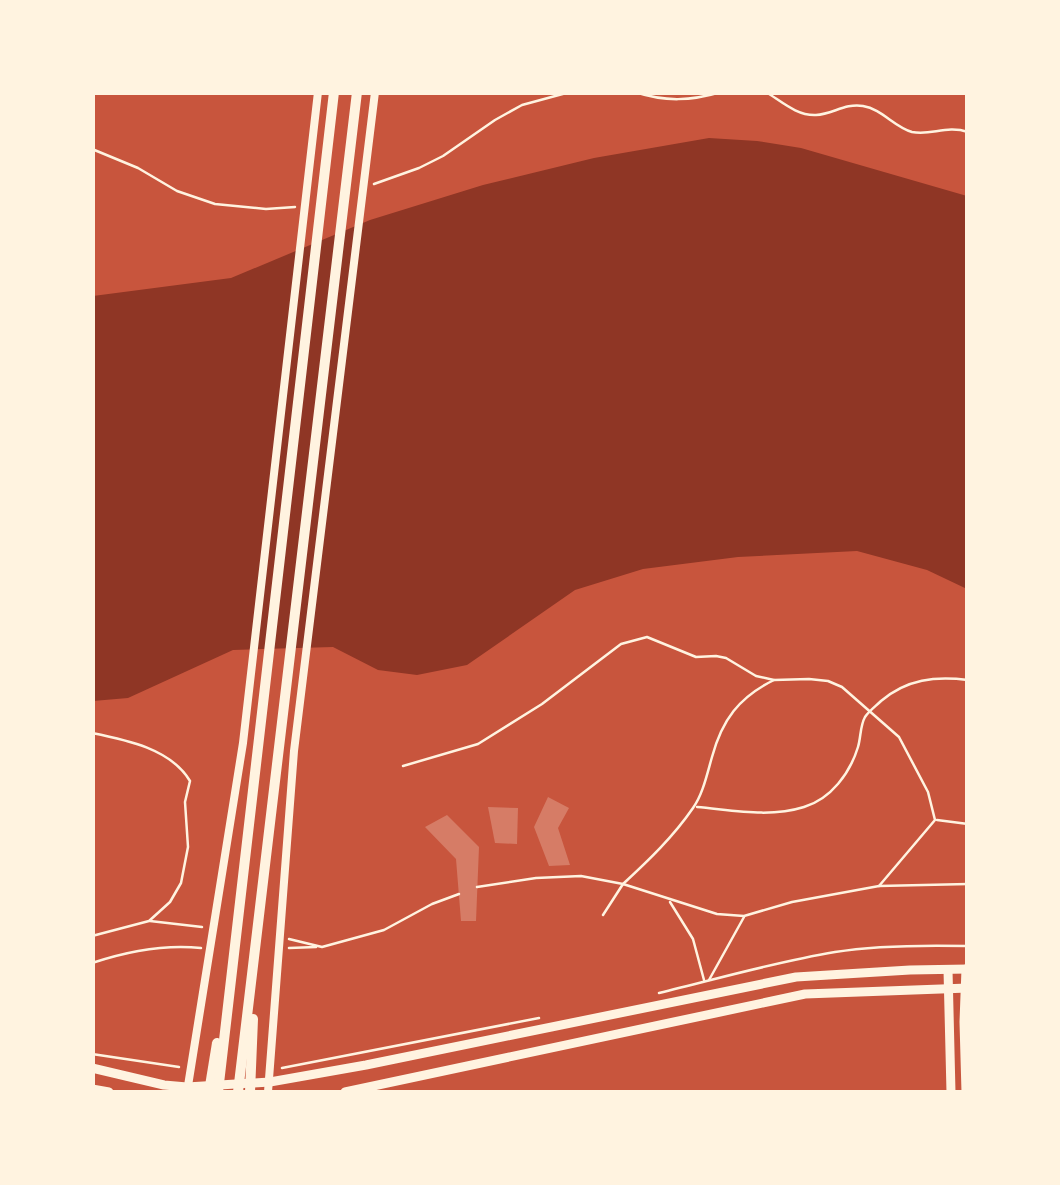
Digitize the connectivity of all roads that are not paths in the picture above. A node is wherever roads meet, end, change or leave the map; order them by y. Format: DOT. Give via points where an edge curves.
graph roads {
  1 [pos="318,92"];
  2 [pos="334,92"];
  3 [pos="357,92"];
  4 [pos="375,92"];
  5 [pos="236,939"];
  6 [pos="256,942"];
  7 [pos="967,969"];
  8 [pos="948,970"];
  9 [pos="947,988"];
  10 [pos="966,988"];
  11 [pos="92,1068"];
  12 [pos="269,1087"];
  13 [pos="92,1089"];
  14 [pos="187,1090"];
  15 [pos="109,1092"];
  16 [pos="209,1092"];
  17 [pos="218,1092"];
  18 [pos="238,1092"];
  19 [pos="250,1092"];
  20 [pos="345,1092"];
  21 [pos="952,1092"];
  22 [pos="966,1092"];
  1 -- 14 [label="street" via="243,742"];
  2 -- 5 [label="main road"];
  3 -- 6 [label="main road"];
  4 -- 12 [label="street" via="294,750"];
  5 -- 16 [label="main road"];
  5 -- 17 [label="main road"];
  6 -- 18 [label="main road"];
  6 -- 19 [label="main road"];
  7 -- 8 [label="main road"];
  7 -- 10 [label="main road"];
  8 -- 9 [label="main road"];
  8 -- 12 [label="main road" via="796,977"];
  9 -- 10 [label="main road"];
  9 -- 20 [label="main road" via="805,994"];
  9 -- 21 [label="main road"];
  10 -- 22 [label="main road"];
  11 -- 14 [label="main road"];
  12 -- 14 [label="main road"];
  13 -- 15 [label="main road"];
}
